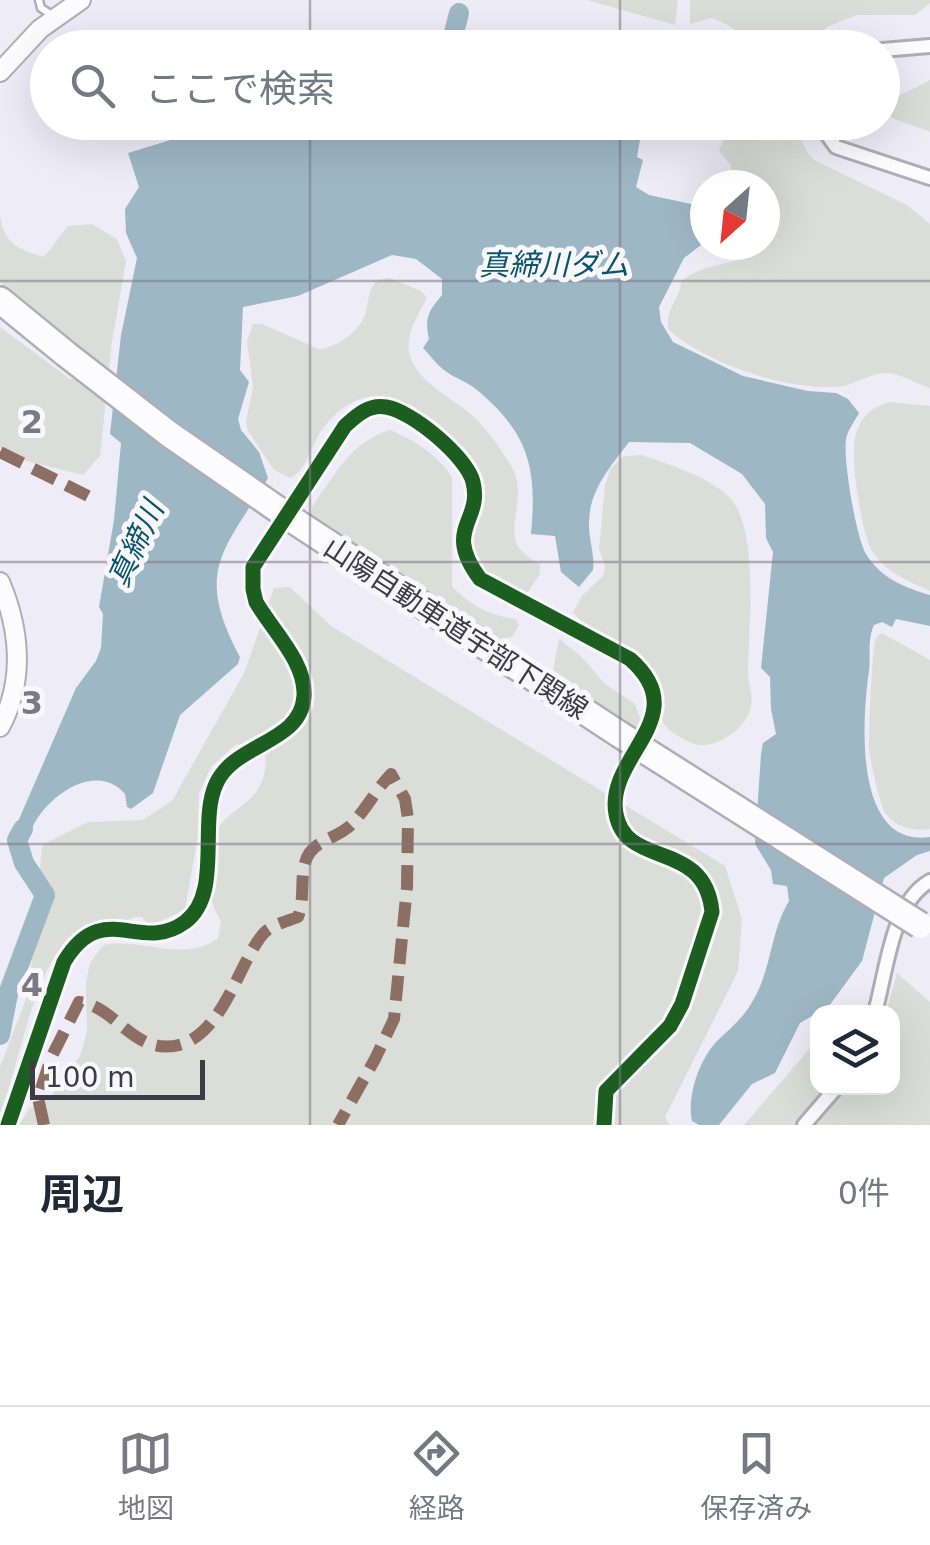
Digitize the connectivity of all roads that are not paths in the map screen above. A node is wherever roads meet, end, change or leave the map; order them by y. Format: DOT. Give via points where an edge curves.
graph roads {
  1 [pos="39,0"];
  2 [pos="81,0"];
  3 [pos="56,18"];
  4 [pos="39,30"];
  5 [pos="30,40"];
  6 [pos="930,46"];
  7 [pos="900,48"];
  8 [pos="0,72"];
  9 [pos="831,140"];
  10 [pos="930,178"];
  11 [pos="0,300"];
  12 [pos="0,582"];
  13 [pos="0,727"];
  14 [pos="930,881"];
  15 [pos="925,928"];
  16 [pos="877,1005"];
  17 [pos="830,1095"];
  18 [pos="8,1125"];
  19 [pos="604,1125"];
  20 [pos="804,1125"];
  1 -- 3 [label="lane"];
  2 -- 3 [label="street"];
  3 -- 4 [label="street"];
  5 -- 8 [label="street"];
  6 -- 7 [label="street"];
  9 -- 10 [label="street"];
  11 -- 15 [label="highway, 山陽自動車道宇部下関線, bridge" via="168,434 296,522"];
  12 -- 13 [label="street" via="14,616 18,665"];
  14 -- 16 [label="street" via="910,896 898,918"];
  17 -- 20 [label="street"];
  18 -- 19 [label="street" via="76,942 106,928 164,932 188,920 200,904 218,780 233,759 279,736 304,697 301,672 256,602 254,567 346,426 362,411 384,406 426,427 474,482 462,540 480,578 630,659 654,692 650,725 620,784 616,815 630,839 700,875 712,912 682,1004 670,1026 606,1092"];
}
